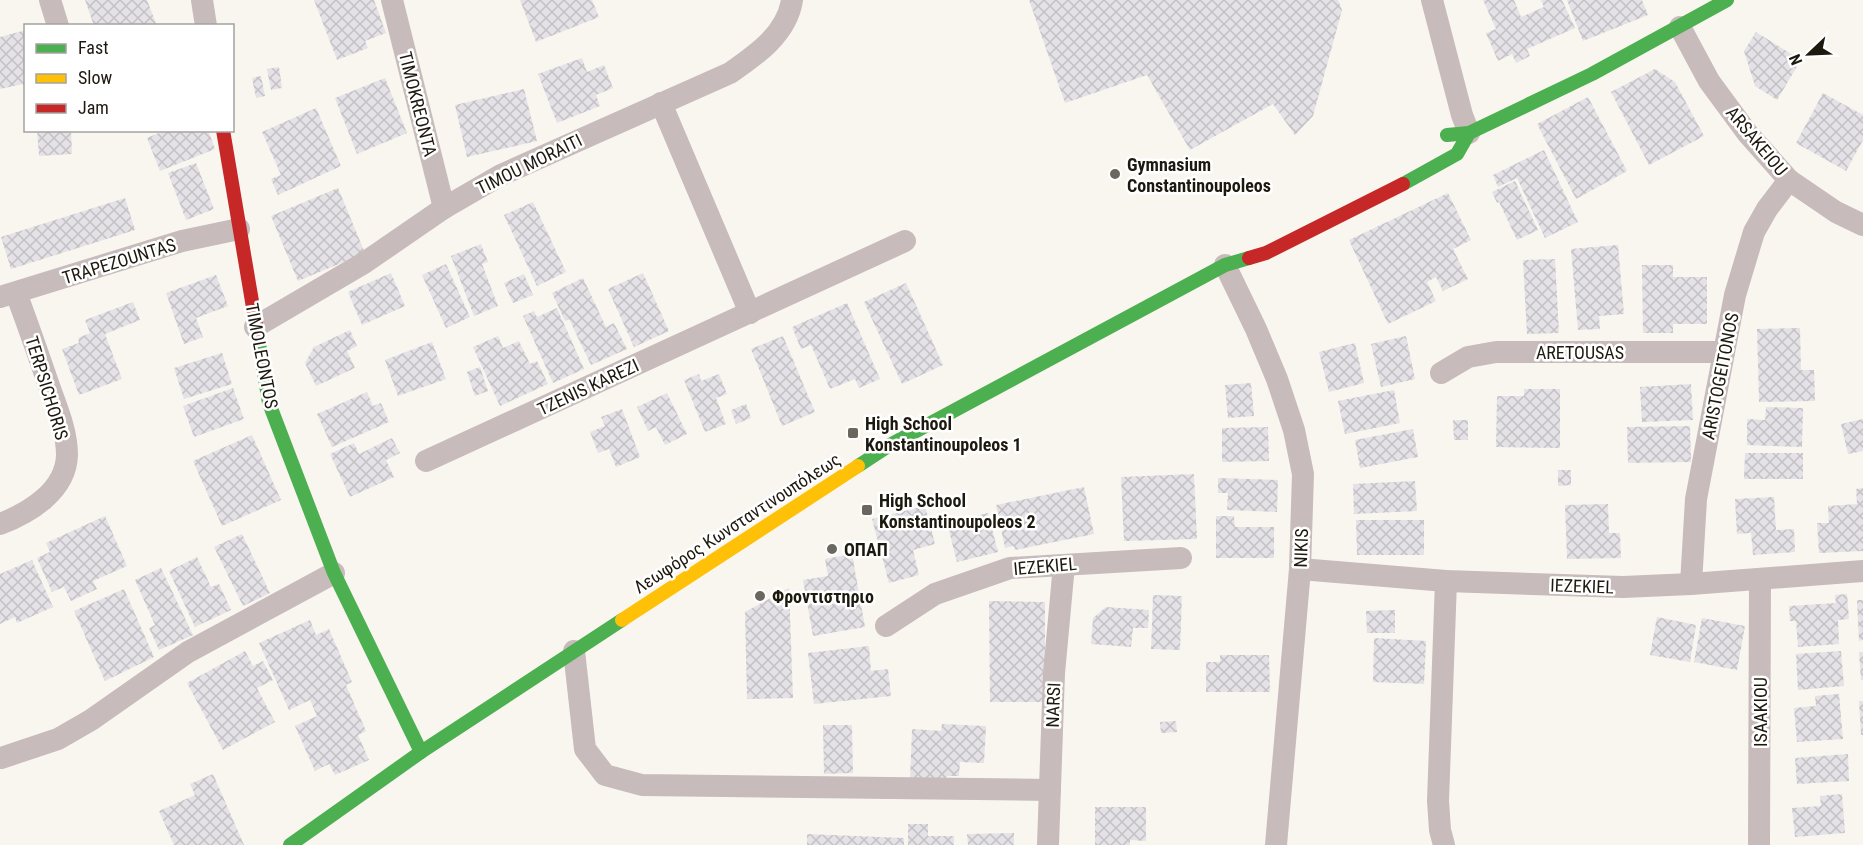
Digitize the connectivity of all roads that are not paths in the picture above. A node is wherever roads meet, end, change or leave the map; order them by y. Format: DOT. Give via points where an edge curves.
graph roads {
  1 [pos="50,0"];
  2 [pos="202,0"];
  3 [pos="392,0"];
  4 [pos="792,0"];
  5 [pos="1432,0"];
  6 [pos="1727,0"];
  7 [pos="57,24"];
  8 [pos="206,24"];
  9 [pos="1680,27"];
  10 [pos="661,103"];
  11 [pos="223,132"];
  12 [pos="1469,133"];
  13 [pos="1437,140"];
  14 [pos="1789,180"];
  15 [pos="444,208"];
  16 [pos="1863,225"];
  17 [pos="239,229"];
  18 [pos="905,241"];
  19 [pos="1249,243"];
  20 [pos="1225,265"];
  21 [pos="8,295"];
  22 [pos="750,313"];
  23 [pos="255,327"];
  24 [pos="1724,352"];
  25 [pos="1441,373"];
  26 [pos="426,461"];
  27 [pos="0,524"];
  28 [pos="1181,558"];
  29 [pos="1064,565"];
  30 [pos="1300,569"];
  31 [pos="1863,571"];
  32 [pos="334,573"];
  33 [pos="1760,579"];
  34 [pos="1446,581"];
  35 [pos="1691,584"];
  36 [pos="886,626"];
  37 [pos="574,651"];
  38 [pos="421,752"];
  39 [pos="1,758"];
  40 [pos="1050,790"];
  41 [pos="290,845"];
  42 [pos="1047,845"];
  43 [pos="1276,845"];
  44 [pos="1444,845"];
  45 [pos="1759,845"];
  1 -- 7 [label="street"];
  2 -- 8 [label="street"];
  3 -- 15 [label="street, TIMOKREONTA"];
  4 -- 10 [label="street, TIMOU MORAITI" via="777,33 759,53 730,73"];
  5 -- 12 [label="street"];
  6 -- 9 [label="street, Λεωφόρος Κωνσταντινουπόλεως"];
  9 -- 12 [label="street, Λεωφόρος Κωνσταντινουπόλεως"];
  9 -- 14 [label="street, ARSAKEIOU" via="1709,81"];
  10 -- 15 [label="street, TIMOU MORAITI" via="501,175"];
  10 -- 22 [label="street"];
  11 -- 17 [label="street, TIMOLEONTOS"];
  12 -- 13 [label="street, Λεωφόρος Κωνσταντινουπόλεως"];
  12 -- 20 [label="street, Λεωφόρος Κωνσταντινουπόλεως" via="1456,154 1407,182 1266,253"];
  14 -- 16 [label="street, ARSAKEIOU"];
  14 -- 24 [label="street, ARISTOGEITONOS" via="1754,232 1735,295"];
  15 -- 23 [label="street, TIMOU MORAITI" via="364,263"];
  17 -- 21 [label="street, TRAPEZOUNTAS" via="182,241"];
  17 -- 23 [label="street, TIMOLEONTOS"];
  18 -- 22 [label="street, TZENIS KAREZI"];
  19 -- 20 [label="street, Λεωφόρος Κωνσταντινουπόλεως"];
  20 -- 30 [label="street, NIKIS" via="1277,379 1294,430 1303,474"];
  20 -- 37 [label="street, Λεωφόρος Κωνσταντινουπόλεως" via="890,445"];
  21 -- 27 [label="street, TERPSICHORIS" via="63,425 67,457 59,483 40,503"];
  22 -- 26 [label="street, TZENIS KAREZI"];
  23 -- 32 [label="street, TIMOLEONTOS" via="269,403"];
  24 -- 25 [label="street, ARETOUSAS" via="1496,352 1468,357"];
  24 -- 35 [label="street, ARISTOGEITONOS" via="1696,499"];
  28 -- 29 [label="street, IEZEKIEL"];
  29 -- 36 [label="street, IEZEKIEL" via="1010,568 935,594"];
  29 -- 40 [label="street, NARSI" via="1053,674"];
  30 -- 34 [label="street, IEZEKIEL"];
  30 -- 43 [label="street, NIKIS"];
  31 -- 33 [label="street, IEZEKIEL"];
  32 -- 38 [label="street, TIMOLEONTOS"];
  32 -- 39 [label="street" via="188,652 92,720 58,739"];
  33 -- 35 [label="street, IEZEKIEL"];
  33 -- 45 [label="street, ISAAKIOU"];
  34 -- 35 [label="street, IEZEKIEL" via="1623,587"];
  34 -- 44 [label="street" via="1438,801"];
  37 -- 38 [label="street, Λεωφόρος Κωνσταντινουπόλεως"];
  37 -- 40 [label="street" via="585,749 605,775 642,785"];
  38 -- 41 [label="street, Λεωφόρος Κωνσταντινουπόλεως"];
  40 -- 42 [label="street, NARSI"];
}
